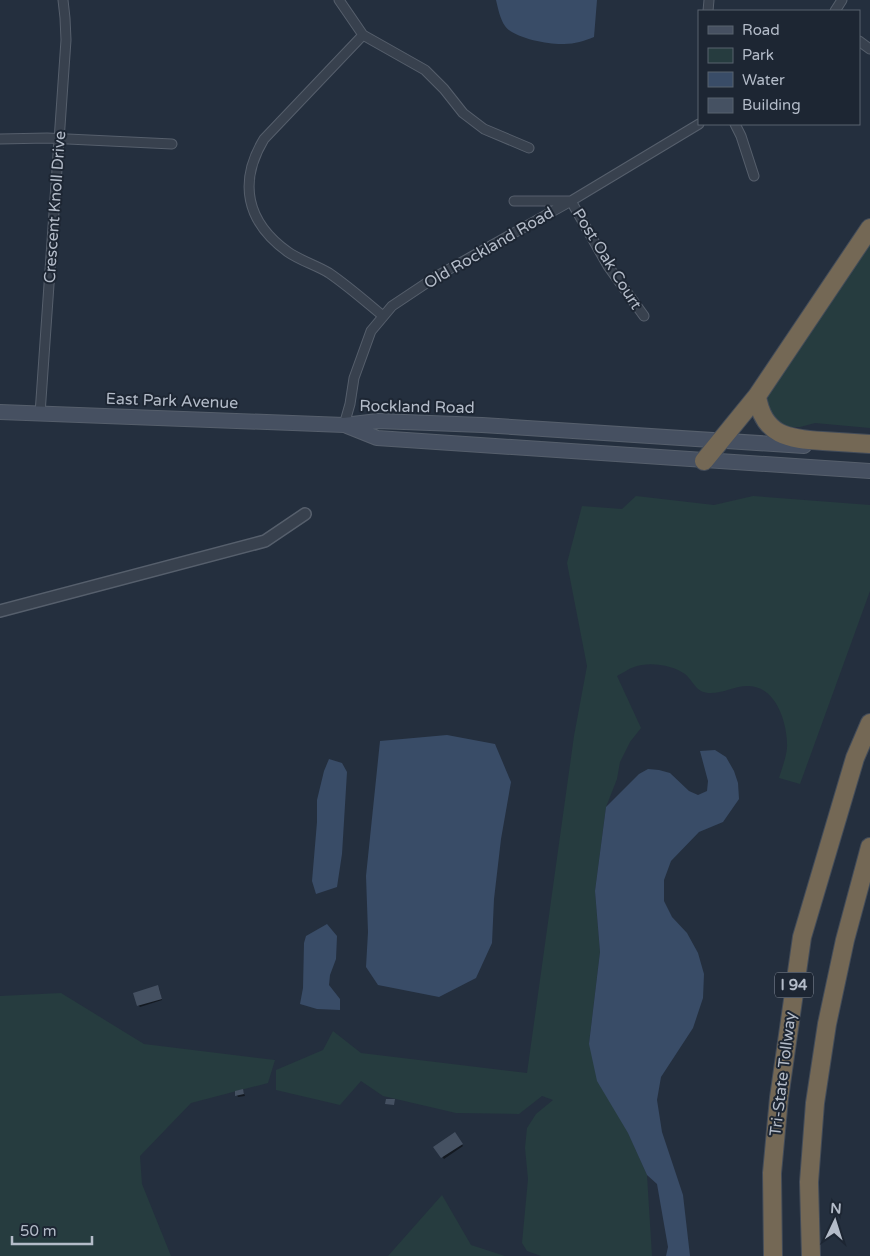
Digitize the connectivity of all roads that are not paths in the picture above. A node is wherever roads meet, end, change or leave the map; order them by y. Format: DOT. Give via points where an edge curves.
graph roads {
  1 [pos="62,0"];
  2 [pos="339,0"];
  3 [pos="364,35"];
  4 [pos="698,125"];
  5 [pos="736,125"];
  6 [pos="0,139"];
  7 [pos="60,139"];
  8 [pos="172,144"];
  9 [pos="529,148"];
  10 [pos="754,176"];
  11 [pos="514,201"];
  12 [pos="571,201"];
  13 [pos="870,228"];
  14 [pos="383,316"];
  15 [pos="644,316"];
  16 [pos="757,396"];
  17 [pos="0,412"];
  18 [pos="40,414"];
  19 [pos="344,424"];
  20 [pos="720,441"];
  21 [pos="870,444"];
  22 [pos="870,450"];
  23 [pos="704,460"];
  24 [pos="870,471"];
  25 [pos="305,514"];
  26 [pos="0,611"];
  27 [pos="870,723"];
  28 [pos="870,847"];
  29 [pos="773,1256"];
  30 [pos="812,1256"];
  1 -- 7 [label="street, Crescent Knoll Drive" via="66,40"];
  2 -- 3 [label="street"];
  3 -- 9 [label="street" via="425,70 463,113 484,129"];
  3 -- 14 [label="street" via="264,139 250,168 250,200 263,226 288,252 337,278"];
  4 -- 12 [label="street, Old Rockland Road"];
  5 -- 10 [label="street"];
  6 -- 7 [label="street"];
  7 -- 8 [label="street"];
  7 -- 18 [label="street, Crescent Knoll Drive"];
  11 -- 12 [label="street"];
  12 -- 14 [label="street, Old Rockland Road" via="437,276 392,306"];
  12 -- 15 [label="street, Post Oak Court" via="608,266"];
  13 -- 16 [label="highway"];
  14 -- 19 [label="street, Old Rockland Road" via="371,331 363,351"];
  16 -- 20 [label="highway"];
  16 -- 21 [label="highway" via="764,418 776,431 792,438"];
  17 -- 18 [label="main road, East Park Avenue"];
  18 -- 19 [label="main road, East Park Avenue"];
  19 -- 20 [label="main road, Rockland Road" via="378,421 440,423"];
  19 -- 23 [label="main road, Rockland Road" via="377,438"];
  20 -- 22 [label="main road, Rockland Road"];
  20 -- 23 [label="highway"];
  23 -- 24 [label="main road, Rockland Road"];
  25 -- 26 [label="street" via="265,540"];
  27 -- 29 [label="highway, Tri-State Tollway / I 94" via="855,758 802,938 778,1098 772,1173"];
  28 -- 30 [label="highway, I 94" via="845,940 815,1103 809,1182"];
}
